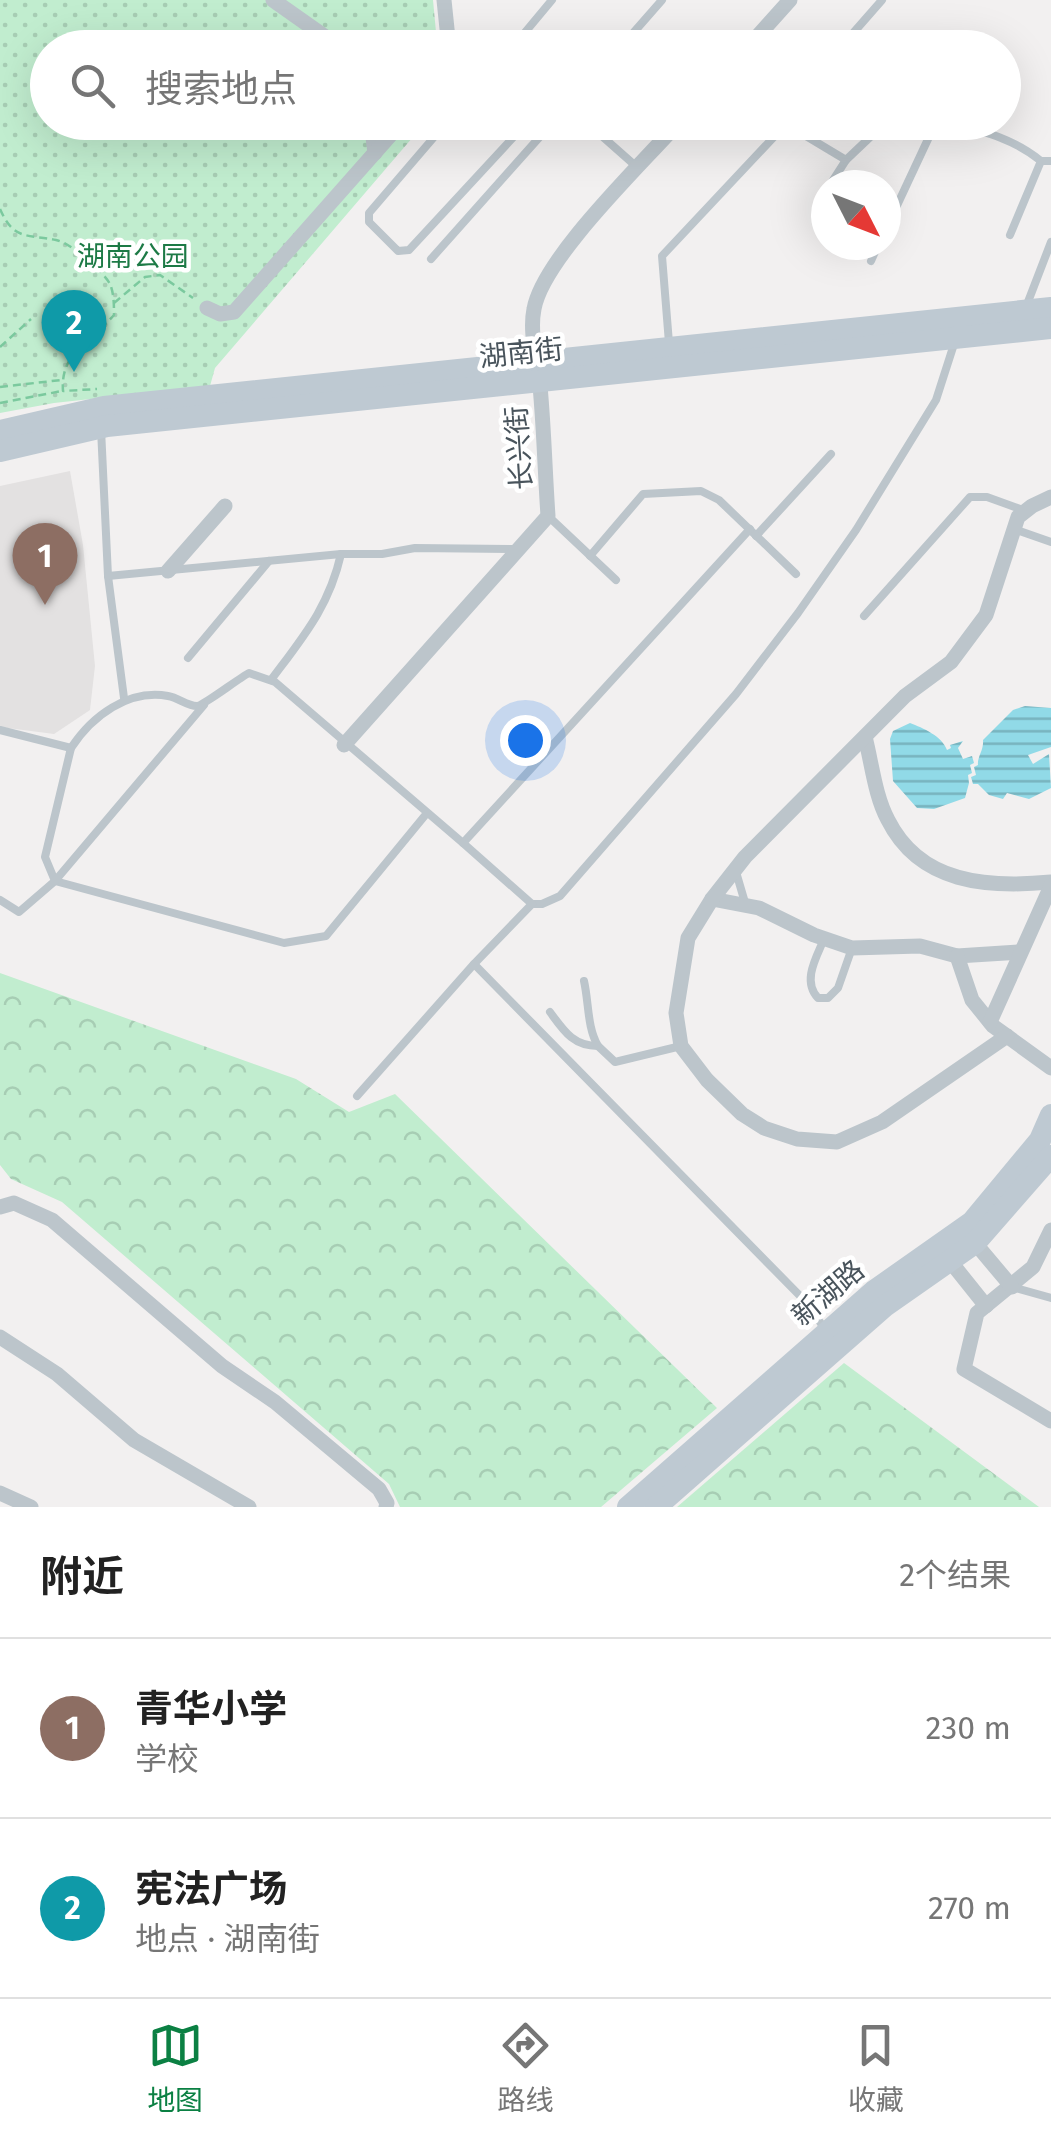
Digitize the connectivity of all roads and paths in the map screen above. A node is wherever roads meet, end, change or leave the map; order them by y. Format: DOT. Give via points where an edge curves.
graph roads {
  1 [pos="273,0"];
  2 [pos="444,0"];
  3 [pos="552,0"];
  4 [pos="662,0"];
  5 [pos="882,0"];
  6 [pos="785,1"];
  7 [pos="316,30"];
  8 [pos="447,30"];
  9 [pos="527,30"];
  10 [pos="636,30"];
  11 [pos="762,30"];
  12 [pos="856,30"];
  13 [pos="374,140"];
  14 [pos="386,140"];
  15 [pos="432,140"];
  16 [pos="511,140"];
  17 [pos="537,140"];
  18 [pos="606,140"];
  19 [pos="663,140"];
  20 [pos="771,140"];
  21 [pos="815,140"];
  22 [pos="867,140"];
  23 [pos="928,140"];
  24 [pos="1008,140"];
  25 [pos="375,153"];
  26 [pos="846,160"];
  27 [pos="1046,161"];
  28 [pos="638,168"];
  29 [pos="839,170"];
  30 [pos="901,197"];
  31 [pos="0,209"];
  32 [pos="1010,234"];
  33 [pos="1051,242"];
  34 [pos="432,260"];
  35 [pos="114,303"];
  36 [pos="206,308"];
  37 [pos="1051,308"];
  38 [pos="1024,311"];
  39 [pos="31,319"];
  40 [pos="1051,328"];
  41 [pos="956,338"];
  42 [pos="0,348"];
  43 [pos="669,348"];
  44 [pos="538,373"];
  45 [pos="62,380"];
  46 [pos="0,388"];
  47 [pos="100,388"];
  48 [pos="64,391"];
  49 [pos="0,403"];
  50 [pos="101,428"];
  51 [pos="0,431"];
  52 [pos="0,452"];
  53 [pos="832,454"];
  54 [pos="1051,497"];
  55 [pos="226,506"];
  56 [pos="1026,511"];
  57 [pos="548,516"];
  58 [pos="1014,529"];
  59 [pos="753,533"];
  60 [pos="1051,542"];
  61 [pos="519,549"];
  62 [pos="341,554"];
  63 [pos="590,556"];
  64 [pos="269,561"];
  65 [pos="168,571"];
  66 [pos="796,574"];
  67 [pos="108,576"];
  68 [pos="616,580"];
  69 [pos="864,616"];
  70 [pos="188,658"];
  71 [pos="271,680"];
  72 [pos="124,698"];
  73 [pos="204,705"];
  74 [pos="0,730"];
  75 [pos="865,737"];
  76 [pos="344,745"];
  77 [pos="71,748"];
  78 [pos="427,812"];
  79 [pos="464,843"];
  80 [pos="736,869"];
  81 [pos="55,881"];
  82 [pos="1051,884"];
  83 [pos="712,899"];
  84 [pos="0,900"];
  85 [pos="532,904"];
  86 [pos="746,906"];
  87 [pos="824,940"];
  88 [pos="852,948"];
  89 [pos="1020,952"];
  90 [pos="957,956"];
  91 [pos="474,964"];
  92 [pos="584,981"];
  93 [pos="550,1012"];
  94 [pos="990,1022"];
  95 [pos="1006,1036"];
  96 [pos="598,1046"];
  97 [pos="681,1046"];
  98 [pos="1051,1068"];
  99 [pos="357,1096"];
  100 [pos="1051,1115"];
  101 [pos="1051,1156"];
  102 [pos="0,1206"];
  103 [pos="1051,1230"];
  104 [pos="975,1243"];
  105 [pos="950,1261"];
  106 [pos="1012,1288"];
  107 [pos="1051,1298"];
  108 [pos="986,1306"];
  109 [pos="827,1332"];
  110 [pos="0,1337"];
  111 [pos="1051,1421"];
  112 [pos="0,1493"];
  113 [pos="31,1507"];
  114 [pos="249,1507"];
  115 [pos="386,1507"];
  116 [pos="628,1507"];
  117 [pos="656,1507"];
  1 -- 7 [label="street"];
  2 -- 8 [label="street"];
  3 -- 9 [label="lane"];
  4 -- 10 [label="lane"];
  5 -- 12 [label="lane"];
  6 -- 11 [label="street"];
  13 -- 25 [label="street"];
  14 -- 25 [label="street"];
  15 -- 16 [label="lane" via="370,213 368,222 398,250 409,250"];
  17 -- 34 [label="lane"];
  18 -- 28 [label="lane"];
  19 -- 28 [label="street, 长兴街"];
  20 -- 43 [label="lane" via="662,256"];
  21 -- 26 [label="lane"];
  22 -- 26 [label="lane"];
  23 -- 30 [label="lane"];
  24 -- 27 [label="lane"];
  25 -- 36 [label="street" via="234,312"];
  26 -- 29 [label="lane"];
  27 -- 32 [label="lane"];
  28 -- 44 [label="street, 长兴街" via="542,284 533,310"];
  31 -- 35 [label="path" via="7,226 22,236 60,240 76,250 110,284"];
  33 -- 38 [label="lane"];
  35 -- 36 [label="path" via="145,278 160,275"];
  35 -- 45 [label="path" via="114,316 68,358"];
  37 -- 38 [label="main road, 湖南街"];
  38 -- 43 [label="main road, 湖南街"];
  39 -- 42 [label="path"];
  40 -- 41 [label="main road, 湖南街"];
  41 -- 44 [label="main road, 湖南街"];
  41 -- 85 [label="lane" via="936,400 798,613 560,896"];
  43 -- 44 [label="main road, 湖南街"];
  44 -- 50 [label="main road, 湖南街"];
  44 -- 51 [label="main road, 湖南街" via="104,407"];
  44 -- 57 [label="street, 长兴街"];
  45 -- 46 [label="path"];
  45 -- 48 [label="path"];
  47 -- 48 [label="path"];
  48 -- 49 [label="path"];
  50 -- 52 [label="main road, 湖南街"];
  50 -- 67 [label="lane"];
  53 -- 59 [label="lane"];
  54 -- 56 [label="street"];
  55 -- 65 [label="street"];
  56 -- 58 [label="street"];
  56 -- 69 [label="lane" via="970,497"];
  57 -- 61 [label="street, 长兴街"];
  57 -- 63 [label="lane"];
  58 -- 60 [label="lane"];
  58 -- 75 [label="street" via="986,614 951,662"];
  59 -- 63 [label="lane" via="701,492 643,494"];
  59 -- 66 [label="lane"];
  59 -- 79 [label="lane"];
  61 -- 62 [label="lane"];
  61 -- 76 [label="street, 长兴街"];
  62 -- 64 [label="lane"];
  62 -- 71 [label="lane" via="333,588"];
  63 -- 68 [label="lane"];
  64 -- 65 [label="lane"];
  64 -- 70 [label="lane"];
  65 -- 67 [label="lane"];
  67 -- 72 [label="lane"];
  71 -- 73 [label="lane" via="249,673"];
  71 -- 76 [label="lane"];
  72 -- 73 [label="lane" via="150,694"];
  72 -- 77 [label="lane"];
  73 -- 81 [label="lane"];
  74 -- 77 [label="lane"];
  75 -- 80 [label="street"];
  75 -- 82 [label="street" via="886,818 918,860 973,882"];
  76 -- 78 [label="lane"];
  77 -- 81 [label="lane" via="45,857"];
  78 -- 79 [label="lane"];
  78 -- 81 [label="lane" via="326,936 284,943"];
  79 -- 85 [label="lane"];
  80 -- 83 [label="street"];
  80 -- 86 [label="lane"];
  81 -- 84 [label="lane" via="19,912"];
  82 -- 89 [label="street"];
  83 -- 86 [label="street"];
  83 -- 97 [label="street" via="688,938 676,1012"];
  85 -- 91 [label="lane"];
  86 -- 87 [label="street"];
  87 -- 88 [label="street"];
  87 -- 88 [label="lane" via="810,980 818,998 838,988"];
  88 -- 90 [label="street" via="920,946"];
  89 -- 90 [label="street"];
  89 -- 94 [label="street"];
  90 -- 94 [label="street" via="972,1000"];
  91 -- 99 [label="lane"];
  91 -- 109 [label="lane" via="807,1303"];
  92 -- 96 [label="lane"];
  93 -- 96 [label="lane" via="570,1038"];
  94 -- 95 [label="street"];
  95 -- 97 [label="street" via="882,1122 837,1142 764,1128 707,1080"];
  95 -- 98 [label="street"];
  96 -- 97 [label="lane" via="615,1062"];
  100 -- 109 [label="main road, 新湖路" via="1040,1140 972,1222"];
  101 -- 104 [label="main road, 新湖路"];
  102 -- 115 [label="street" via="14,1203 52,1220 379,1489"];
  103 -- 106 [label="street" via="1033,1267"];
  104 -- 105 [label="main road, 新湖路"];
  104 -- 106 [label="street"];
  105 -- 108 [label="street"];
  105 -- 117 [label="main road, 新湖路" via="885,1306"];
  106 -- 107 [label="lane"];
  106 -- 108 [label="street"];
  108 -- 111 [label="street" via="977,1313 964,1369"];
  109 -- 116 [label="main road, 新湖路"];
  110 -- 114 [label="street" via="57,1374 134,1440"];
  112 -- 113 [label="street"];
}
